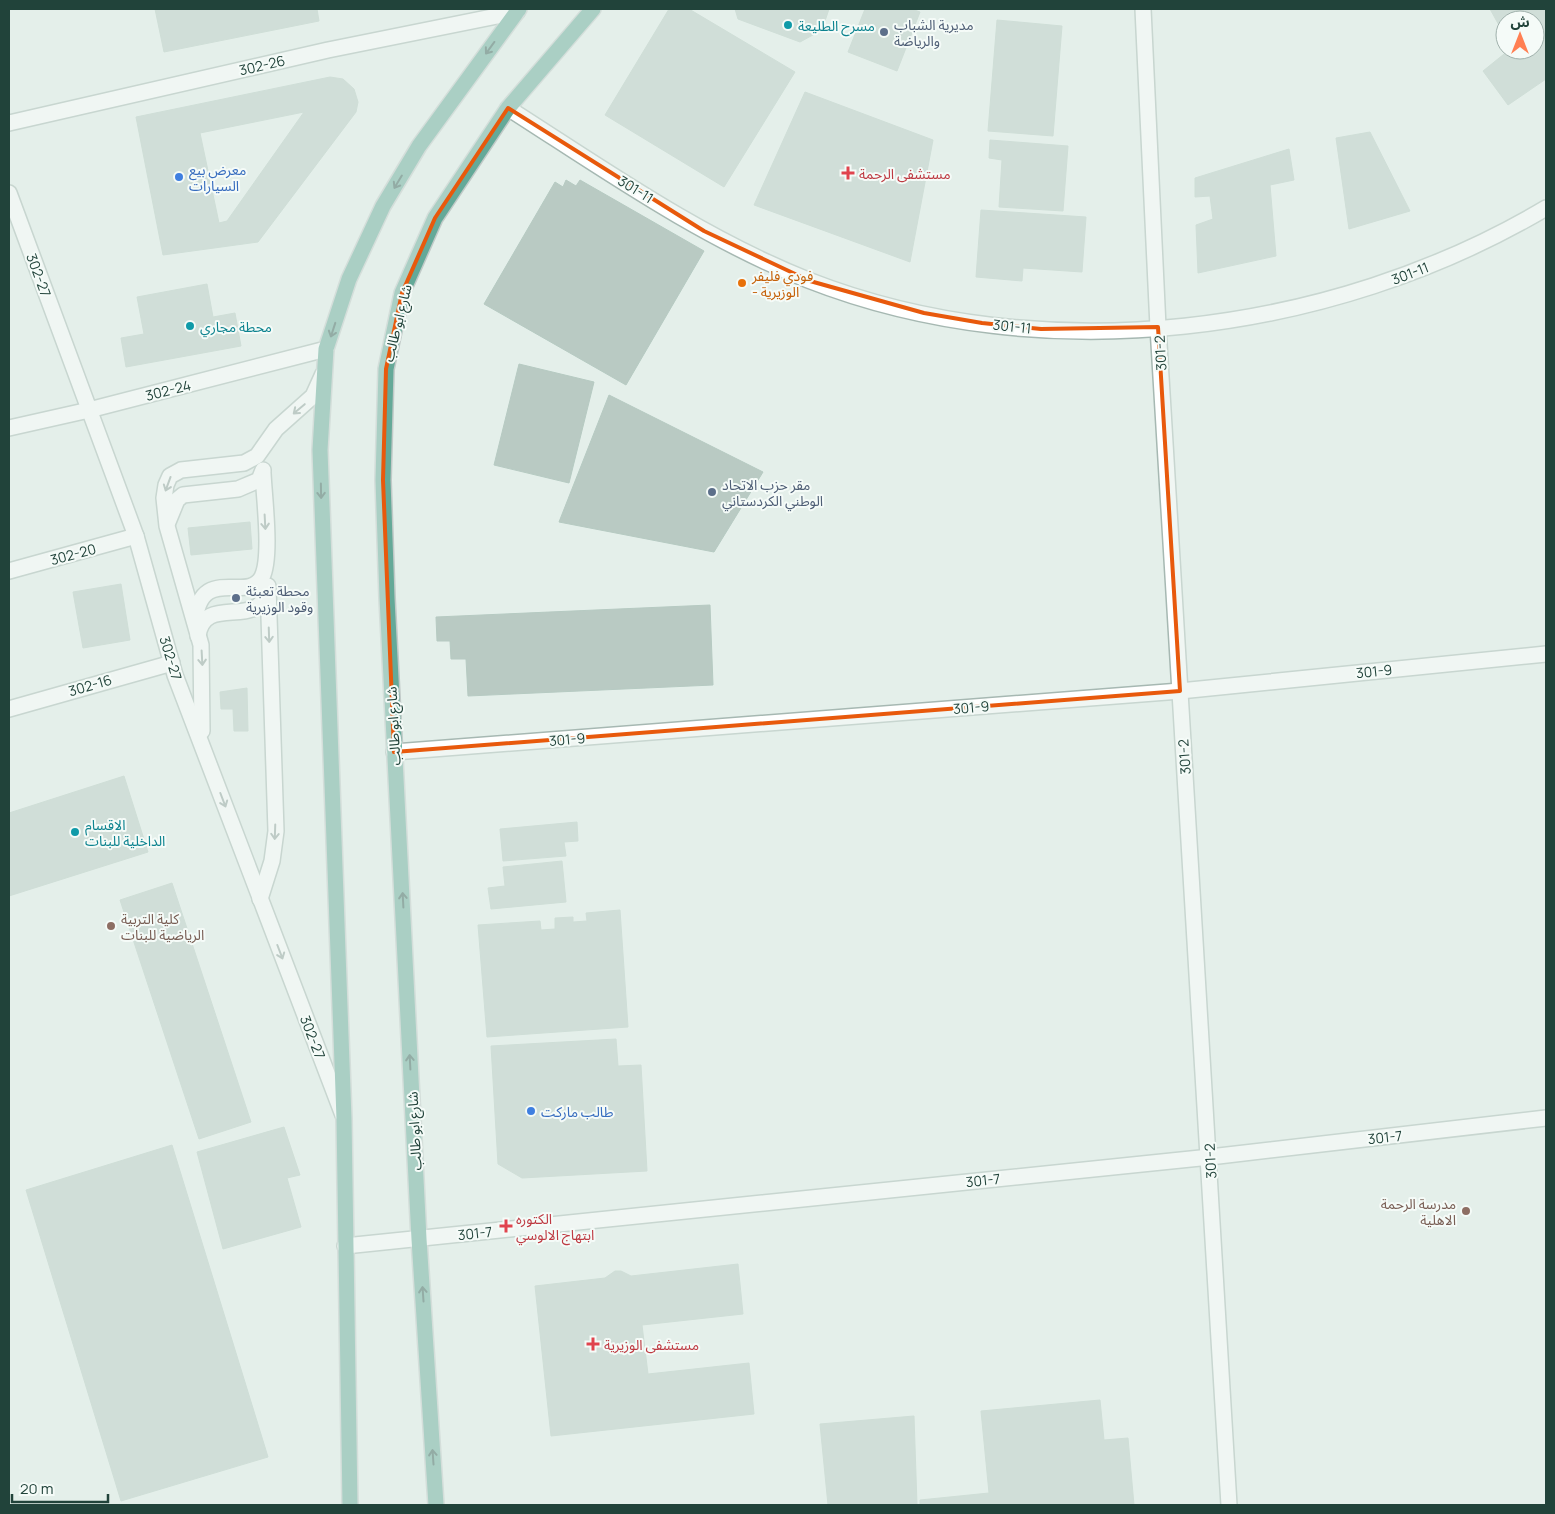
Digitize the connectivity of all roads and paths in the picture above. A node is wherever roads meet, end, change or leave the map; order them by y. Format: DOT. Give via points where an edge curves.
graph roads {
  1 [pos="593,9"];
  2 [pos="1143,9"];
  3 [pos="518,10"];
  4 [pos="508,108"];
  5 [pos="9,123"];
  6 [pos="9,193"];
  7 [pos="1546,208"];
  8 [pos="1158,327"];
  9 [pos="326,349"];
  10 [pos="325,369"];
  11 [pos="89,410"];
  12 [pos="9,428"];
  13 [pos="262,448"];
  14 [pos="263,473"];
  15 [pos="167,526"];
  16 [pos="136,536"];
  17 [pos="267,561"];
  18 [pos="9,571"];
  19 [pos="268,586"];
  20 [pos="197,634"];
  21 [pos="1546,654"];
  22 [pos="172,663"];
  23 [pos="1180,691"];
  24 [pos="9,709"];
  25 [pos="394,752"];
  26 [pos="205,755"];
  27 [pos="260,899"];
  28 [pos="1546,1118"];
  29 [pos="344,1119"];
  30 [pos="1210,1156"];
  31 [pos="419,1239"];
  32 [pos="345,1246"];
  33 [pos="350,1505"];
  34 [pos="436,1505"];
  35 [pos="1229,1505"];
  1 -- 4 [label="main road, شارع ابو طالب"];
  2 -- 8 [label="street, 301-2"];
  3 -- 5 [label="street, 302-26"];
  3 -- 9 [label="main road, one-way" via="419,146 383,206 350,278"];
  4 -- 8 [label="street, 301-11" via="704,231 810,281 904,308 982,323 1040,329"];
  4 -- 25 [label="main road, شارع ابو طالب" via="436,218 402,293 386,369 384,480"];
  6 -- 11 [label="street, 302-27"];
  7 -- 8 [label="street, 301-11" via="1478,245 1375,286 1268,314"];
  8 -- 23 [label="street, 301-2"];
  9 -- 10 [label="main road"];
  9 -- 11 [label="street, 302-24"];
  10 -- 13 [label="street, one-way" via="313,396 276,428"];
  10 -- 29 [label="main road, one-way" via="320,470"];
  11 -- 12 [label="street, 302-24"];
  11 -- 16 [label="street, 302-27"];
  13 -- 14 [label="street"];
  13 -- 15 [label="street, one-way" via="257,456 244,463 188,468 174,473 168,480 164,498"];
  14 -- 15 [label="street" via="255,483 245,487 183,495 172,509"];
  14 -- 17 [label="street, one-way"];
  15 -- 20 [label="street"];
  16 -- 18 [label="street, 302-20"];
  16 -- 22 [label="street, 302-27"];
  17 -- 19 [label="street"];
  17 -- 20 [label="street" via="257,584 212,590 205,594 196,612"];
  19 -- 20 [label="street" via="258,608 210,616 203,621"];
  19 -- 27 [label="street, one-way" via="276,832 272,861"];
  20 -- 26 [label="street, one-way" via="202,660 200,712"];
  21 -- 23 [label="street, 301-9"];
  22 -- 24 [label="street, 302-16"];
  22 -- 26 [label="street, 302-27"];
  23 -- 25 [label="street, 301-9"];
  23 -- 30 [label="street, 301-2"];
  31 -- 25 [label="main road, شارع ابو طالب, one-way"];
  26 -- 27 [label="street, 302-27, one-way"];
  27 -- 29 [label="street, 302-27, one-way"];
  28 -- 30 [label="street, 301-7"];
  29 -- 32 [label="main road"];
  30 -- 31 [label="street, 301-7"];
  30 -- 35 [label="street, 301-2"];
  31 -- 32 [label="street, 301-7"];
  34 -- 31 [label="main road, شارع ابو طالب, one-way"];
  32 -- 33 [label="main road"];
}
